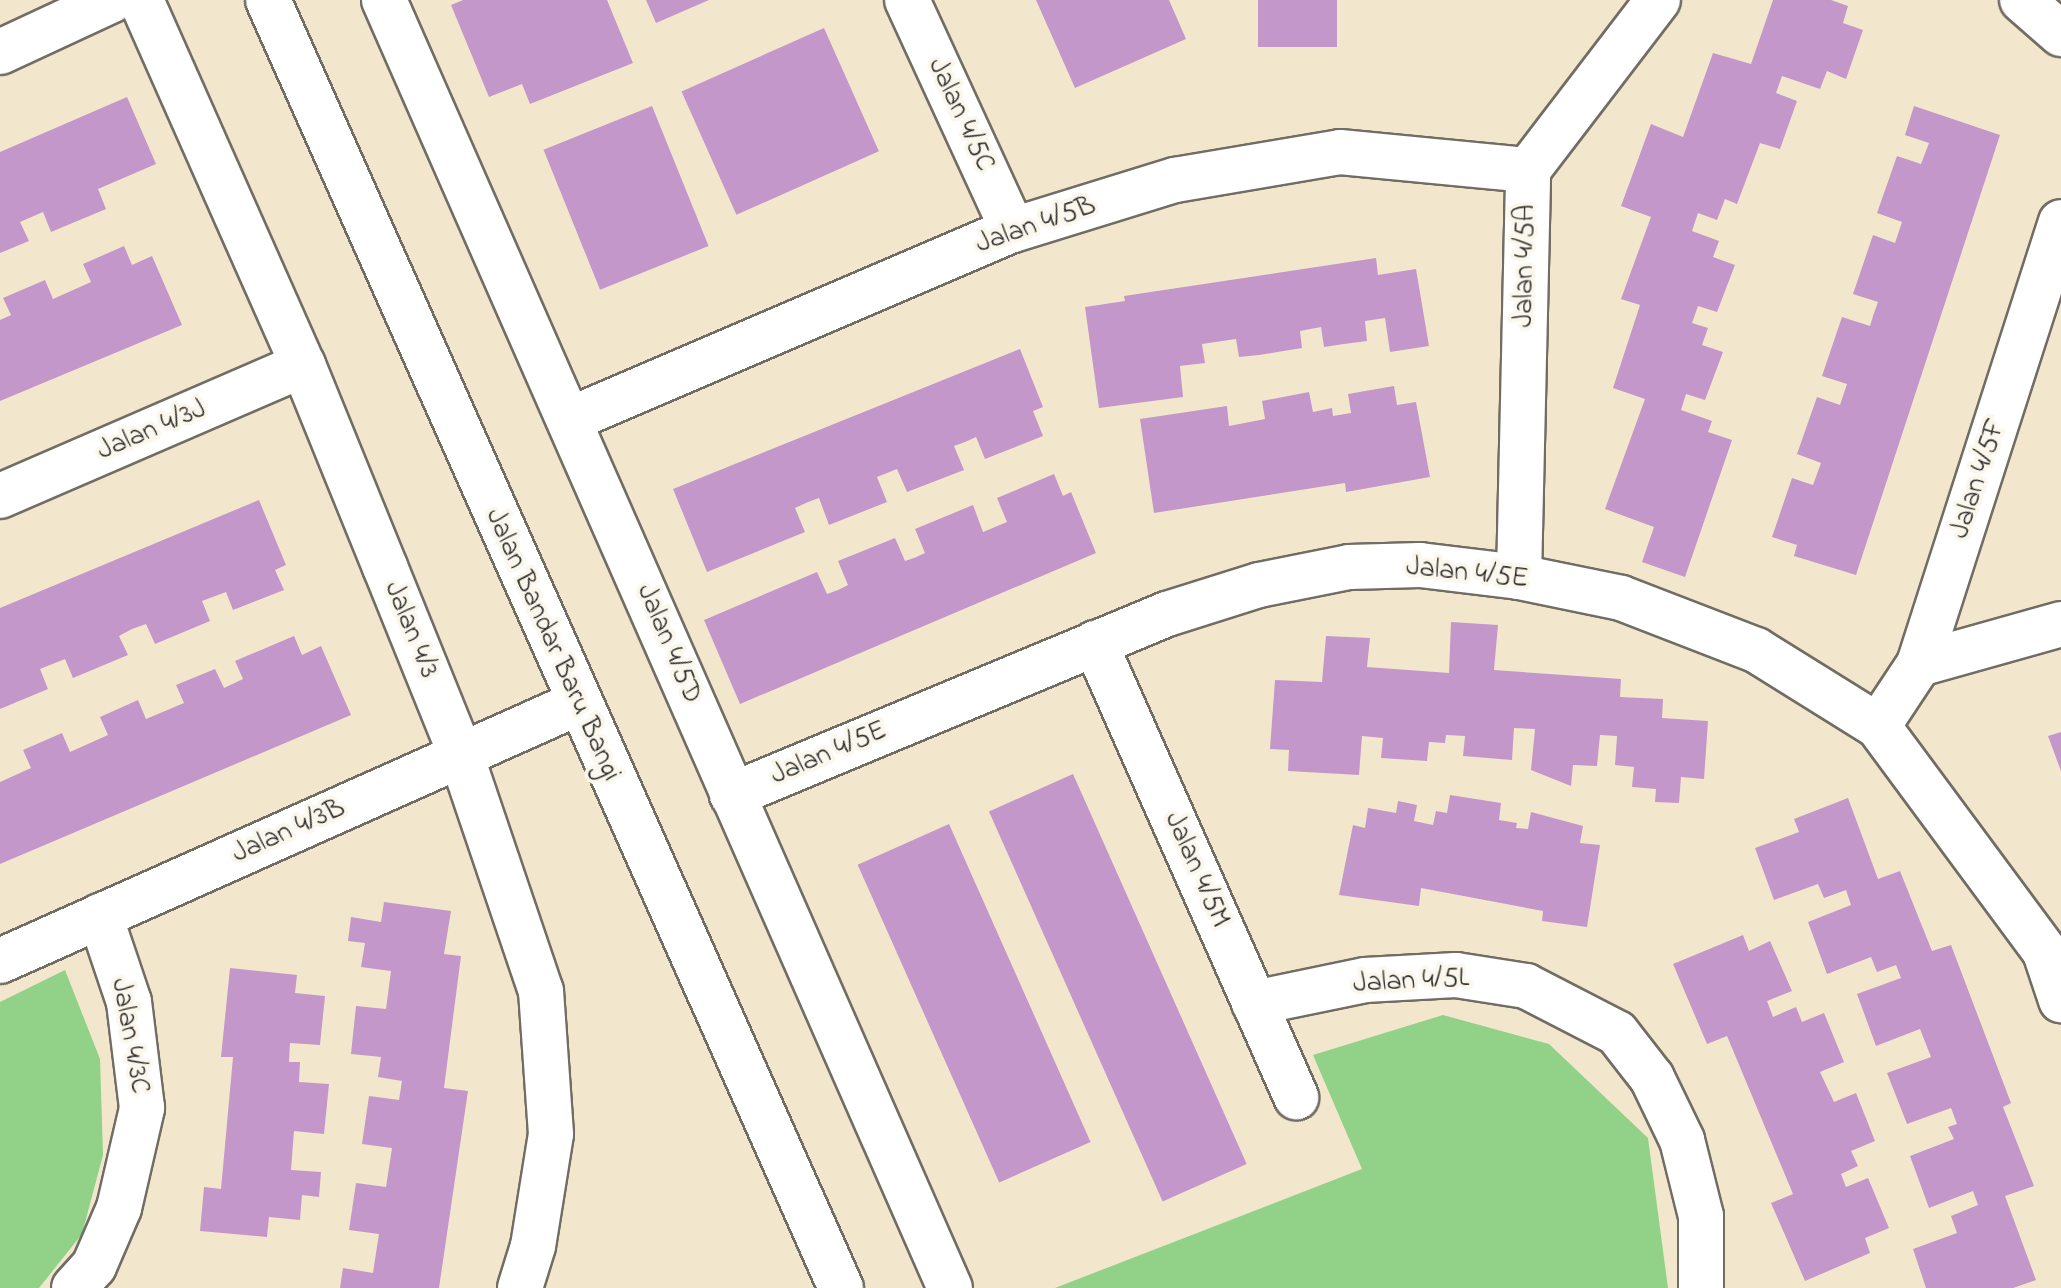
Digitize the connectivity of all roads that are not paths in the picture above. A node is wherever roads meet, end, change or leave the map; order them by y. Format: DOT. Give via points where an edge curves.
graph roads {
  1 [pos="112,0"];
  2 [pos="141,0"];
  3 [pos="268,0"];
  4 [pos="384,0"];
  5 [pos="907,0"];
  6 [pos="1658,0"];
  7 [pos="2022,0"];
  8 [pos="2061,34"];
  9 [pos="0,52"];
  10 [pos="1528,170"];
  11 [pos="2061,222"];
  12 [pos="1013,230"];
  13 [pos="303,365"];
  14 [pos="571,419"];
  15 [pos="0,496"];
  16 [pos="1519,577"];
  17 [pos="2061,624"];
  18 [pos="1095,643"];
  19 [pos="1919,664"];
  20 [pos="578,703"];
  21 [pos="1878,726"];
  22 [pos="461,755"];
  23 [pos="732,795"];
  24 [pos="100,916"];
  25 [pos="0,961"];
  26 [pos="2061,1000"];
  27 [pos="1254,1003"];
  28 [pos="1296,1097"];
  29 [pos="74,1288"];
  30 [pos="520,1288"];
  31 [pos="841,1288"];
  32 [pos="950,1288"];
  33 [pos="1701,1288"];
  1 -- 9 [label="street"];
  2 -- 13 [label="street, Jalan 4/3"];
  3 -- 20 [label="street, Jalan Bandar Baru Bangi"];
  4 -- 14 [label="street, Jalan 4/5D"];
  5 -- 12 [label="street, Jalan 4/5C"];
  6 -- 10 [label="street, Jalan 4/5A"];
  7 -- 8 [label="street"];
  10 -- 12 [label="street, Jalan 4/5B" via="1340,152 1175,180"];
  10 -- 16 [label="street, Jalan 4/5A"];
  11 -- 19 [label="street, Jalan 4/5F"];
  12 -- 14 [label="street, Jalan 4/5B"];
  13 -- 15 [label="street, Jalan 4/3J"];
  13 -- 22 [label="street, Jalan 4/3"];
  14 -- 23 [label="street, Jalan 4/5D"];
  16 -- 18 [label="street, Jalan 4/5E" via="1420,565 1349,567 1259,585"];
  16 -- 21 [label="street, Jalan 4/5E" via="1621,598 1756,650"];
  17 -- 19 [label="street"];
  18 -- 23 [label="street, Jalan 4/5E"];
  18 -- 27 [label="street, Jalan 4/5M"];
  19 -- 21 [label="street, Jalan 4/5F"];
  20 -- 22 [label="street, Jalan 4/3B"];
  20 -- 31 [label="street, Jalan Bandar Baru Bangi"];
  21 -- 26 [label="street, Jalan 4/5E" via="2045,952"];
  22 -- 24 [label="street, Jalan 4/3B"];
  22 -- 30 [label="street, Jalan 4/3" via="541,991 551,1134 533,1246"];
  23 -- 32 [label="street, Jalan 4/5D"];
  24 -- 25 [label="street, Jalan 4/3B"];
  24 -- 29 [label="street, Jalan 4/3C" via="129,1002 142,1108 119,1208 94,1266"];
  27 -- 28 [label="street, Jalan 4/5M"];
  27 -- 33 [label="street, Jalan 4/5L" via="1365,980 1456,975 1526,986 1617,1033 1652,1078 1682,1140 1701,1216"];
}
